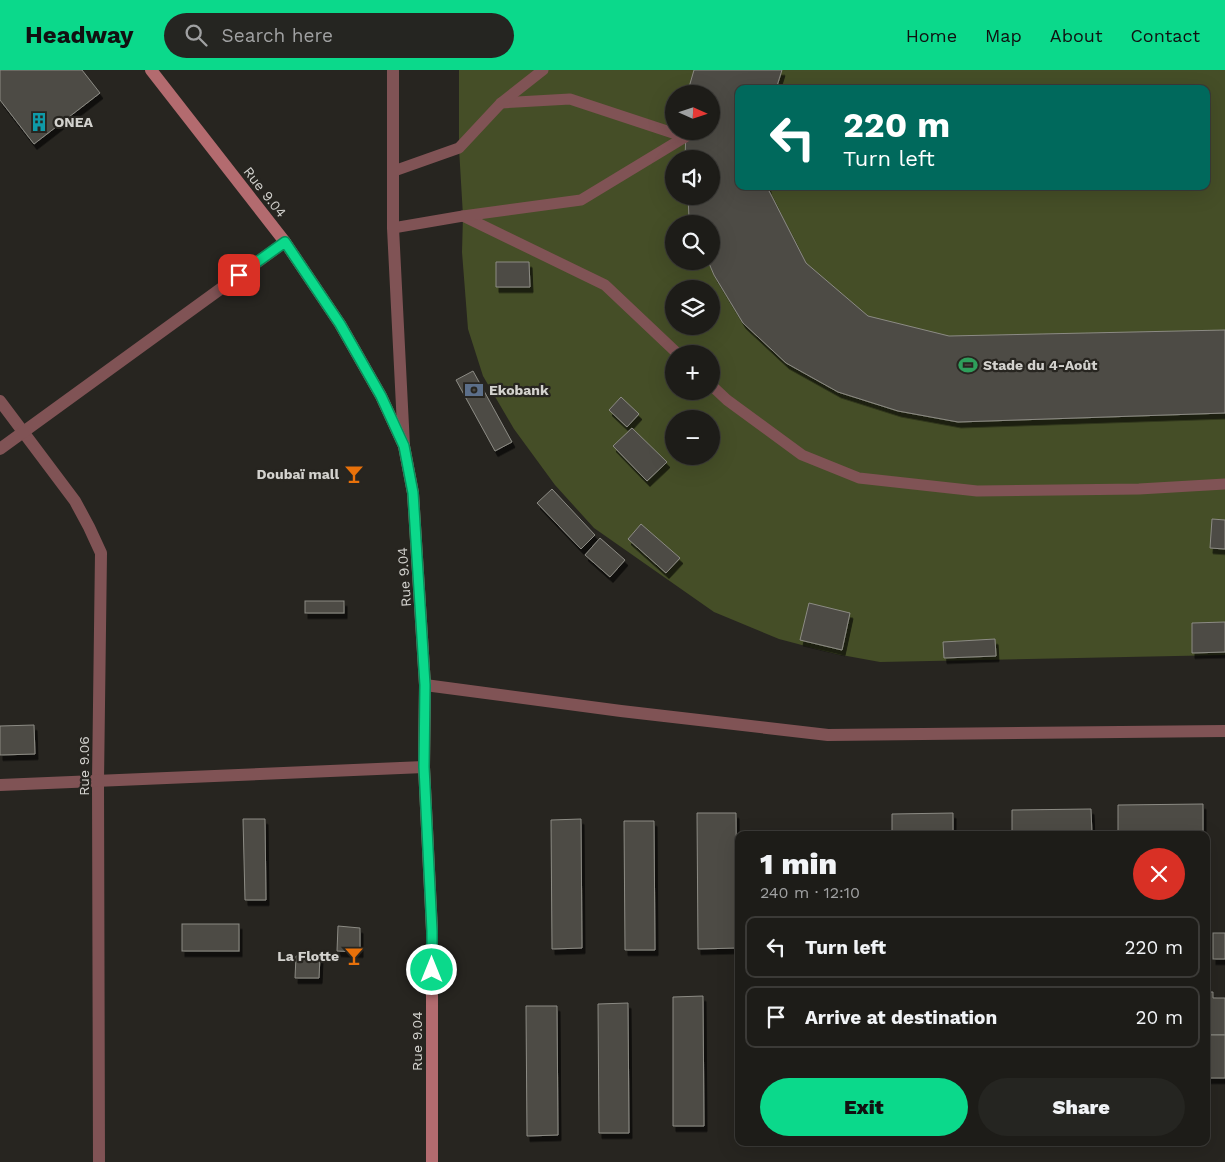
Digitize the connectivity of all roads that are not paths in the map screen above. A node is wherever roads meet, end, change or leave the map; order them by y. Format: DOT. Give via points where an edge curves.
graph roads {
  1 [pos="151,70"];
  2 [pos="393,70"];
  3 [pos="543,70"];
  4 [pos="501,103"];
  5 [pos="394,171"];
  6 [pos="463,216"];
  7 [pos="393,228"];
  8 [pos="285,242"];
  9 [pos="668,345"];
  10 [pos="720,393"];
  11 [pos="0,400"];
  12 [pos="23,431"];
  13 [pos="404,446"];
  14 [pos="0,449"];
  15 [pos="1225,484"];
  16 [pos="425,685"];
  17 [pos="1225,731"];
  18 [pos="424,767"];
  19 [pos="98,781"];
  20 [pos="0,785"];
  21 [pos="98,1162"];
  22 [pos="432,1162"];
  1 -- 8 [label="main road, Rue 9.04"];
  2 -- 5 [label="street"];
  3 -- 4 [label="lane"];
  4 -- 5 [label="lane" via="459,148"];
  4 -- 6 [label="lane" via="570,99 686,137 581,200"];
  5 -- 7 [label="street"];
  6 -- 7 [label="lane"];
  6 -- 9 [label="lane" via="605,285"];
  7 -- 13 [label="street"];
  8 -- 12 [label="street"];
  8 -- 13 [label="main road, Rue 9.04" via="357,353"];
  10 -- 15 [label="lane" via="802,455 859,478 977,491 1139,490"];
  11 -- 12 [label="street, Rue 9.06"];
  12 -- 14 [label="street"];
  12 -- 19 [label="street, Rue 9.06" via="76,501 101,553"];
  13 -- 16 [label="main road, Rue 9.04" via="413,493"];
  16 -- 17 [label="street" via="828,735"];
  16 -- 18 [label="main road, Rue 9.04"];
  18 -- 19 [label="street"];
  18 -- 22 [label="main road, Rue 9.04" via="432,931"];
  19 -- 20 [label="street"];
  19 -- 21 [label="street, Rue 9.06"];
}
